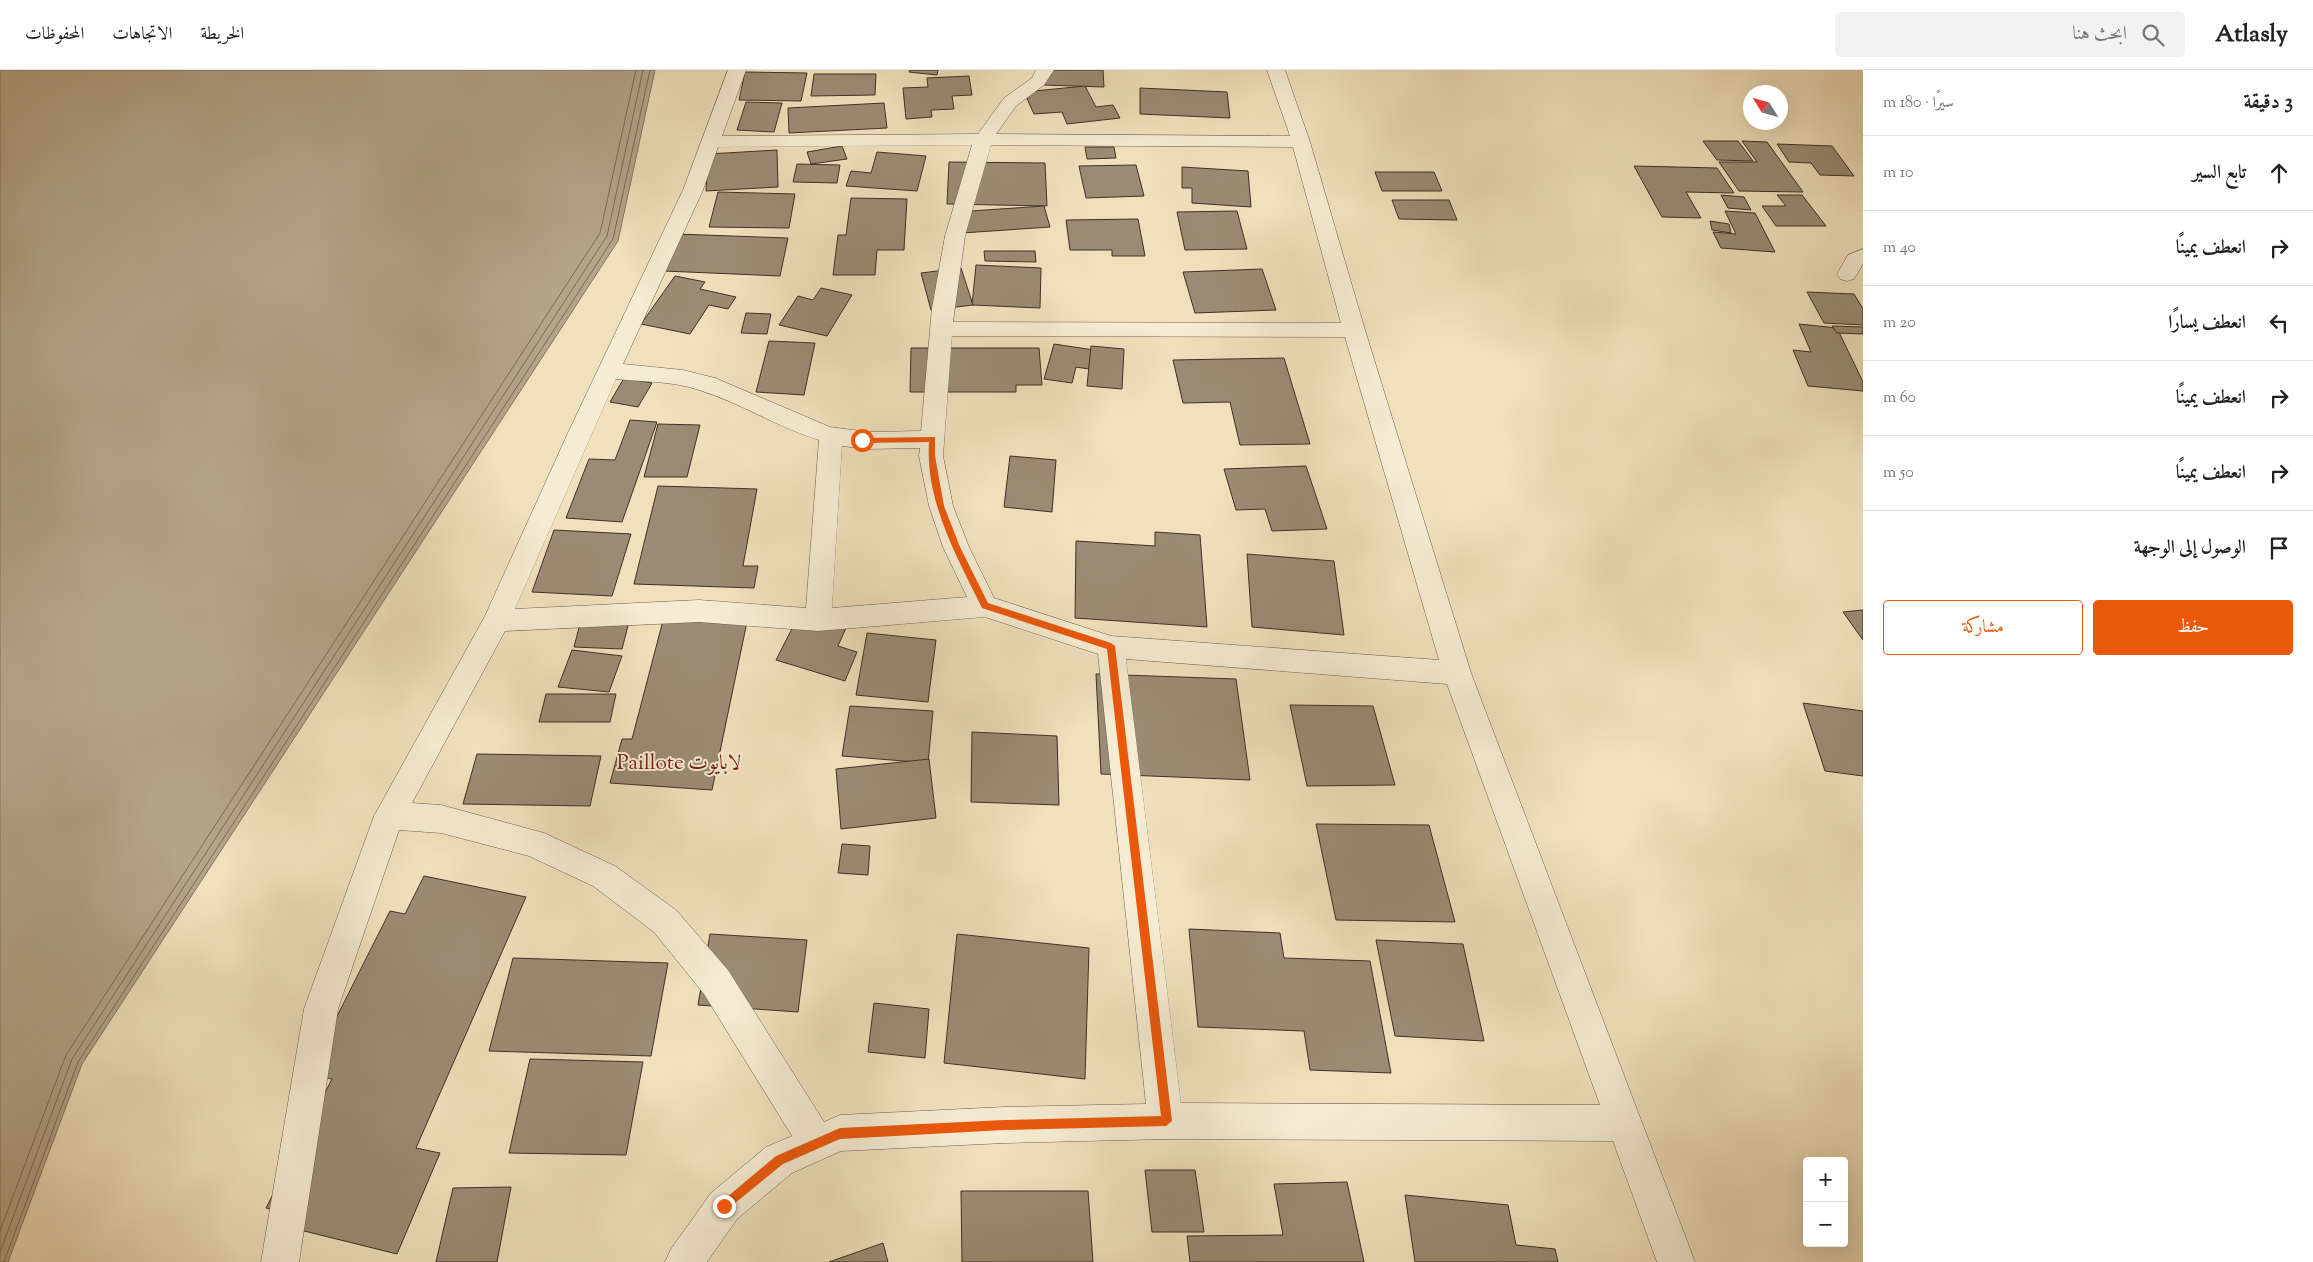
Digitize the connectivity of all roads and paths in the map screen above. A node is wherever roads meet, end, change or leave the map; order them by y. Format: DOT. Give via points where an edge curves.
graph roads {
  1 [pos="737,70"];
  2 [pos="1044,70"];
  3 [pos="1276,70"];
  4 [pos="983,139"];
  5 [pos="710,142"];
  6 [pos="1300,142"];
  7 [pos="1863,255"];
  8 [pos="1847,274"];
  9 [pos="941,329"];
  10 [pos="1354,330"];
  11 [pos="609,371"];
  12 [pos="831,436"];
  13 [pos="932,439"];
  14 [pos="985,606"];
  15 [pos="497,620"];
  16 [pos="818,620"];
  17 [pos="1111,646"];
  18 [pos="1457,673"];
  19 [pos="389,816"];
  20 [pos="1166,1121"];
  21 [pos="1624,1123"];
  22 [pos="817,1144"];
  23 [pos="280,1262"];
  24 [pos="684,1262"];
  25 [pos="1676,1262"];
  1 -- 5 [label="street"];
  2 -- 4 [label="street" via="1038,81 1010,102"];
  3 -- 6 [label="street"];
  4 -- 5 [label="street"];
  4 -- 6 [label="street"];
  4 -- 9 [label="street" via="955,236"];
  5 -- 11 [label="street" via="693,190"];
  6 -- 10 [label="street"];
  7 -- 8 [label="street" via="1855,260"];
  9 -- 10 [label="street"];
  9 -- 13 [label="street"];
  10 -- 18 [label="street"];
  11 -- 12 [label="street" via="682,378 707,384"];
  11 -- 15 [label="street"];
  12 -- 13 [label="street" via="862,440"];
  12 -- 16 [label="street"];
  13 -- 14 [label="street" via="931,456 941,506 956,547"];
  14 -- 16 [label="street"];
  14 -- 17 [label="street"];
  15 -- 16 [label="street" via="699,611"];
  15 -- 19 [label="street"];
  17 -- 18 [label="street"];
  17 -- 20 [label="street"];
  18 -- 21 [label="street"];
  19 -- 22 [label="street" via="441,819 533,843 604,876 665,921 716,982"];
  19 -- 23 [label="street" via="321,1009"];
  20 -- 21 [label="street"];
  20 -- 22 [label="street" via="840,1133"];
  21 -- 25 [label="street"];
  22 -- 24 [label="street" via="779,1160 724,1206"];
}
